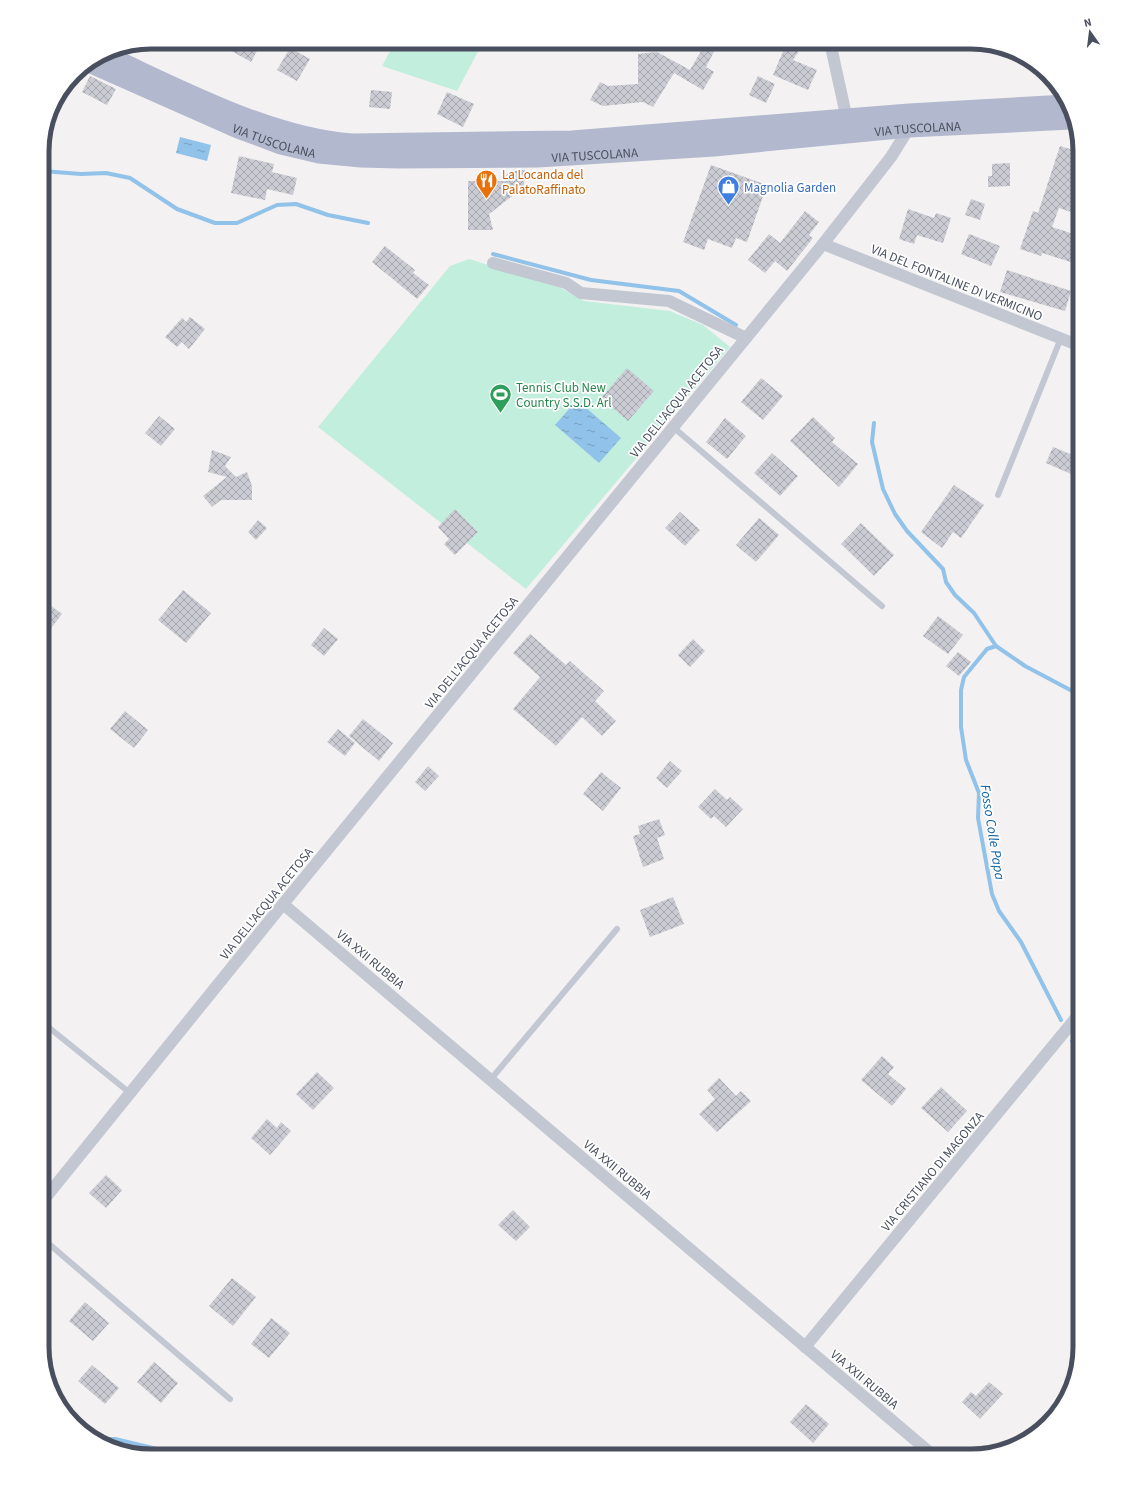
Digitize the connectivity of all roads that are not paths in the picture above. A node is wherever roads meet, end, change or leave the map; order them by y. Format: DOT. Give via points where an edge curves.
graph roads {
  1 [pos="832,49"];
  2 [pos="111,57"];
  3 [pos="95,66"];
  4 [pos="1061,105"];
  5 [pos="1068,120"];
  6 [pos="909,121"];
  7 [pos="848,126"];
  8 [pos="823,244"];
  9 [pos="493,263"];
  10 [pos="746,338"];
  11 [pos="1061,338"];
  12 [pos="1073,343"];
  13 [pos="673,426"];
  14 [pos="998,495"];
  15 [pos="882,606"];
  16 [pos="283,904"];
  17 [pos="617,930"];
  18 [pos="1073,1022"];
  19 [pos="49,1028"];
  20 [pos="491,1079"];
  21 [pos="130,1093"];
  22 [pos="49,1193"];
  23 [pos="49,1244"];
  24 [pos="805,1347"];
  25 [pos="230,1399"];
  26 [pos="926,1449"];
  1 -- 7 [label="street"];
  2 -- 7 [label="main road, VIA TUSCOLANA" via="259,122 295,133 340,142 540,141"];
  3 -- 7 [label="main road, VIA TUSCOLANA" via="250,134 319,154 399,159 538,158 714,147"];
  4 -- 6 [label="main road, VIA TUSCOLANA"];
  5 -- 6 [label="main road, VIA TUSCOLANA"];
  6 -- 7 [label="main road, VIA TUSCOLANA"];
  6 -- 8 [label="street, VIA DELL'ACQUA ACETOSA" via="891,157"];
  8 -- 10 [label="street, VIA DELL'ACQUA ACETOSA"];
  8 -- 11 [label="street, VIA DEL FONTALINE DI VERMICINO"];
  9 -- 10 [label="street" via="566,283 581,293 670,301"];
  10 -- 13 [label="street, VIA DELL'ACQUA ACETOSA"];
  11 -- 12 [label="street, VIA DEL FONTALINE DI VERMICINO"];
  11 -- 14 [label="lane"];
  13 -- 15 [label="lane"];
  13 -- 16 [label="street, VIA DELL'ACQUA ACETOSA"];
  16 -- 20 [label="street, VIA XXII RUBBIA"];
  16 -- 21 [label="street, VIA DELL'ACQUA ACETOSA"];
  17 -- 20 [label="lane"];
  18 -- 24 [label="street, VIA CRISTIANO DI MAGONZA"];
  19 -- 21 [label="lane"];
  20 -- 24 [label="street, VIA XXII RUBBIA"];
  21 -- 22 [label="street, VIA DELL'ACQUA ACETOSA"];
  23 -- 25 [label="lane"];
  24 -- 26 [label="street, VIA XXII RUBBIA"];
}
